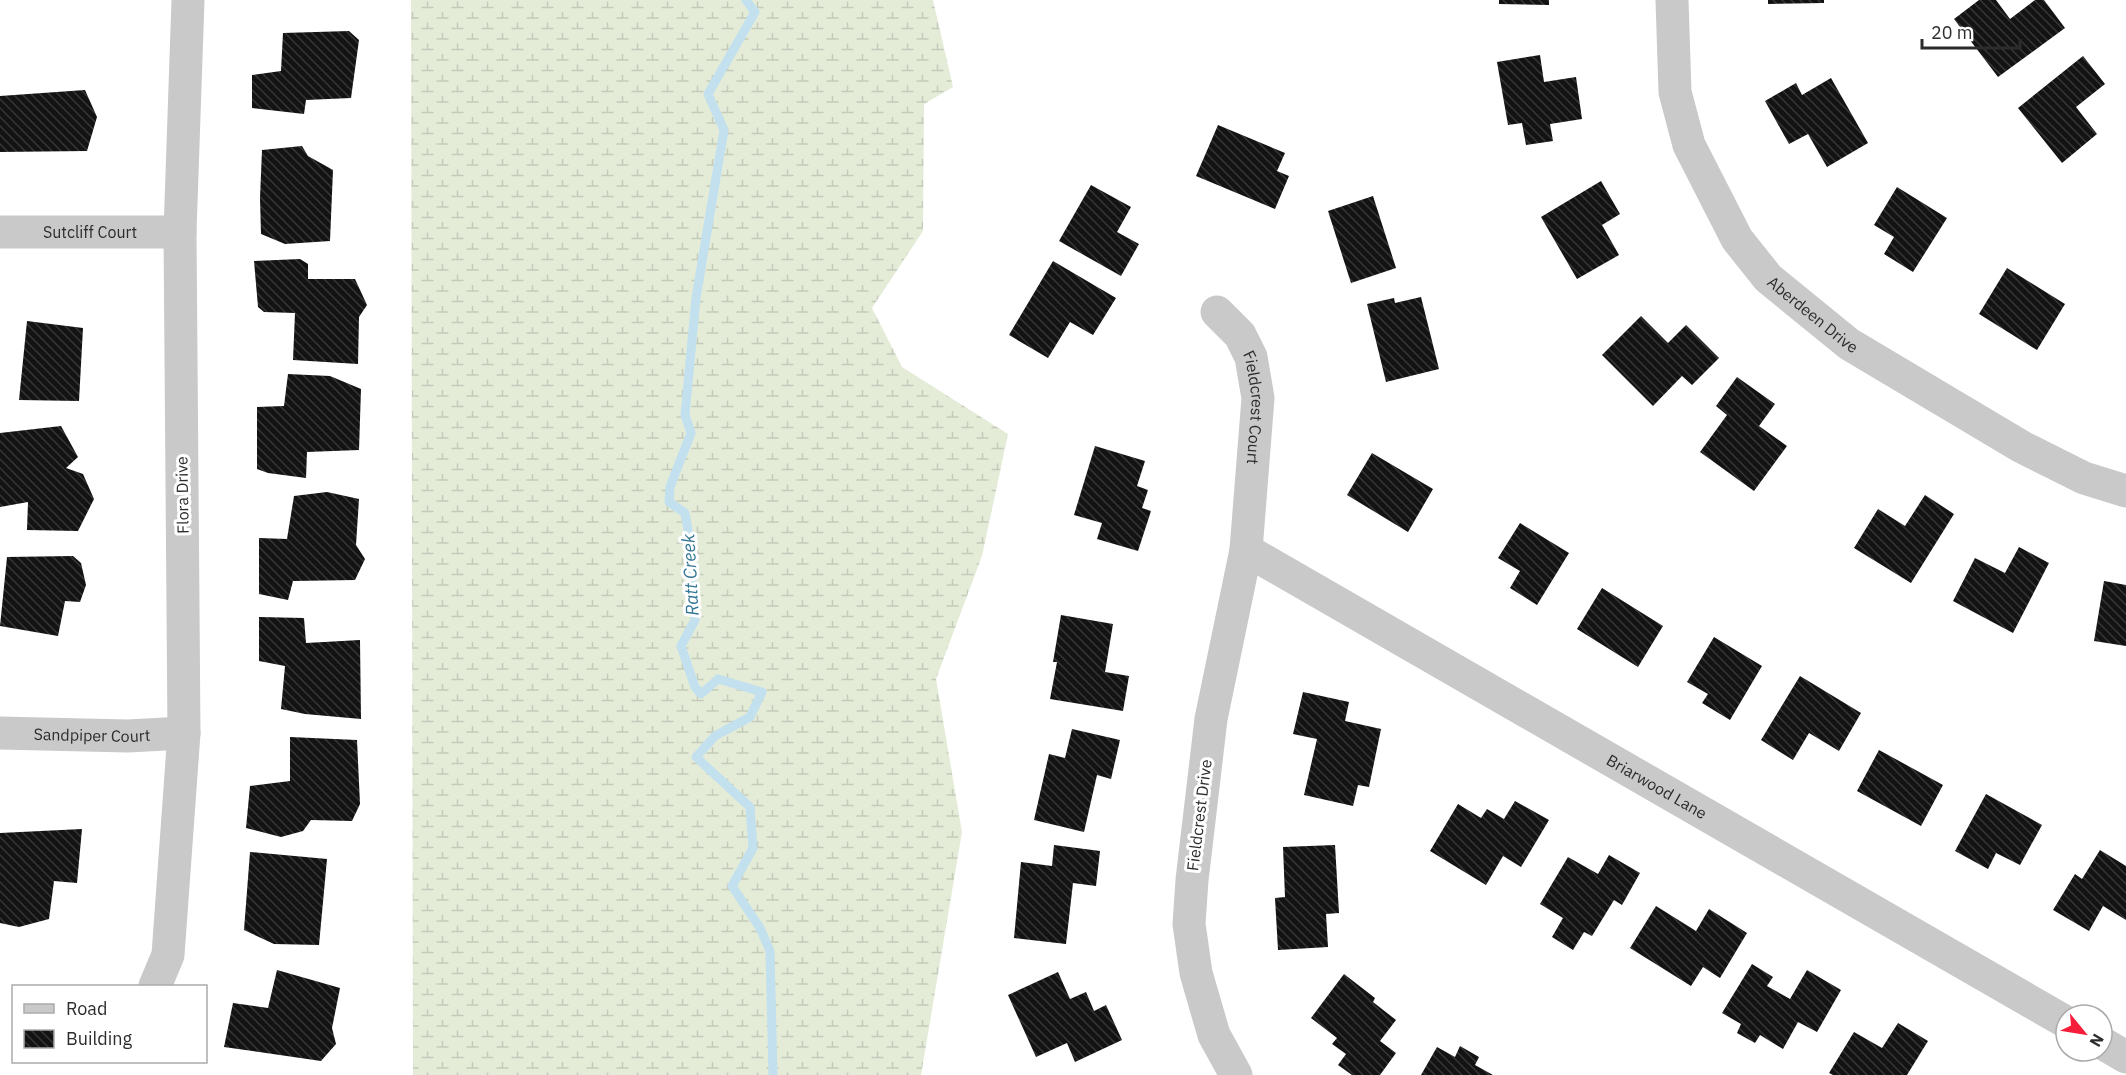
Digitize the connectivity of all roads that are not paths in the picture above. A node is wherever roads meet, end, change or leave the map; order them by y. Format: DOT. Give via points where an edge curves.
graph roads {
  1 [pos="188,0"];
  2 [pos="1672,0"];
  3 [pos="0,231"];
  4 [pos="180,232"];
  5 [pos="1217,312"];
  6 [pos="2126,491"];
  7 [pos="1246,550"];
  8 [pos="0,733"];
  9 [pos="184,733"];
  10 [pos="156,985"];
  11 [pos="2054,1016"];
  12 [pos="1236,1075"];
  1 -- 4 [label="street, Flora Drive"];
  2 -- 6 [label="street, Aberdeen Drive" via="1675,92 1689,145 1737,239 1768,278 1849,344 2012,441 2084,478"];
  3 -- 4 [label="street, Sutcliff Court"];
  4 -- 9 [label="street, Flora Drive"];
  5 -- 7 [label="street, Fieldcrest Court" via="1240,335 1251,357 1258,398"];
  7 -- 11 [label="street, Briarwood Lane"];
  7 -- 12 [label="street, Fieldcrest Drive" via="1211,719 1189,924 1196,973 1214,1035"];
  8 -- 9 [label="street, Sandpiper Court"];
  9 -- 10 [label="street, Flora Drive" via="168,955"];
}
